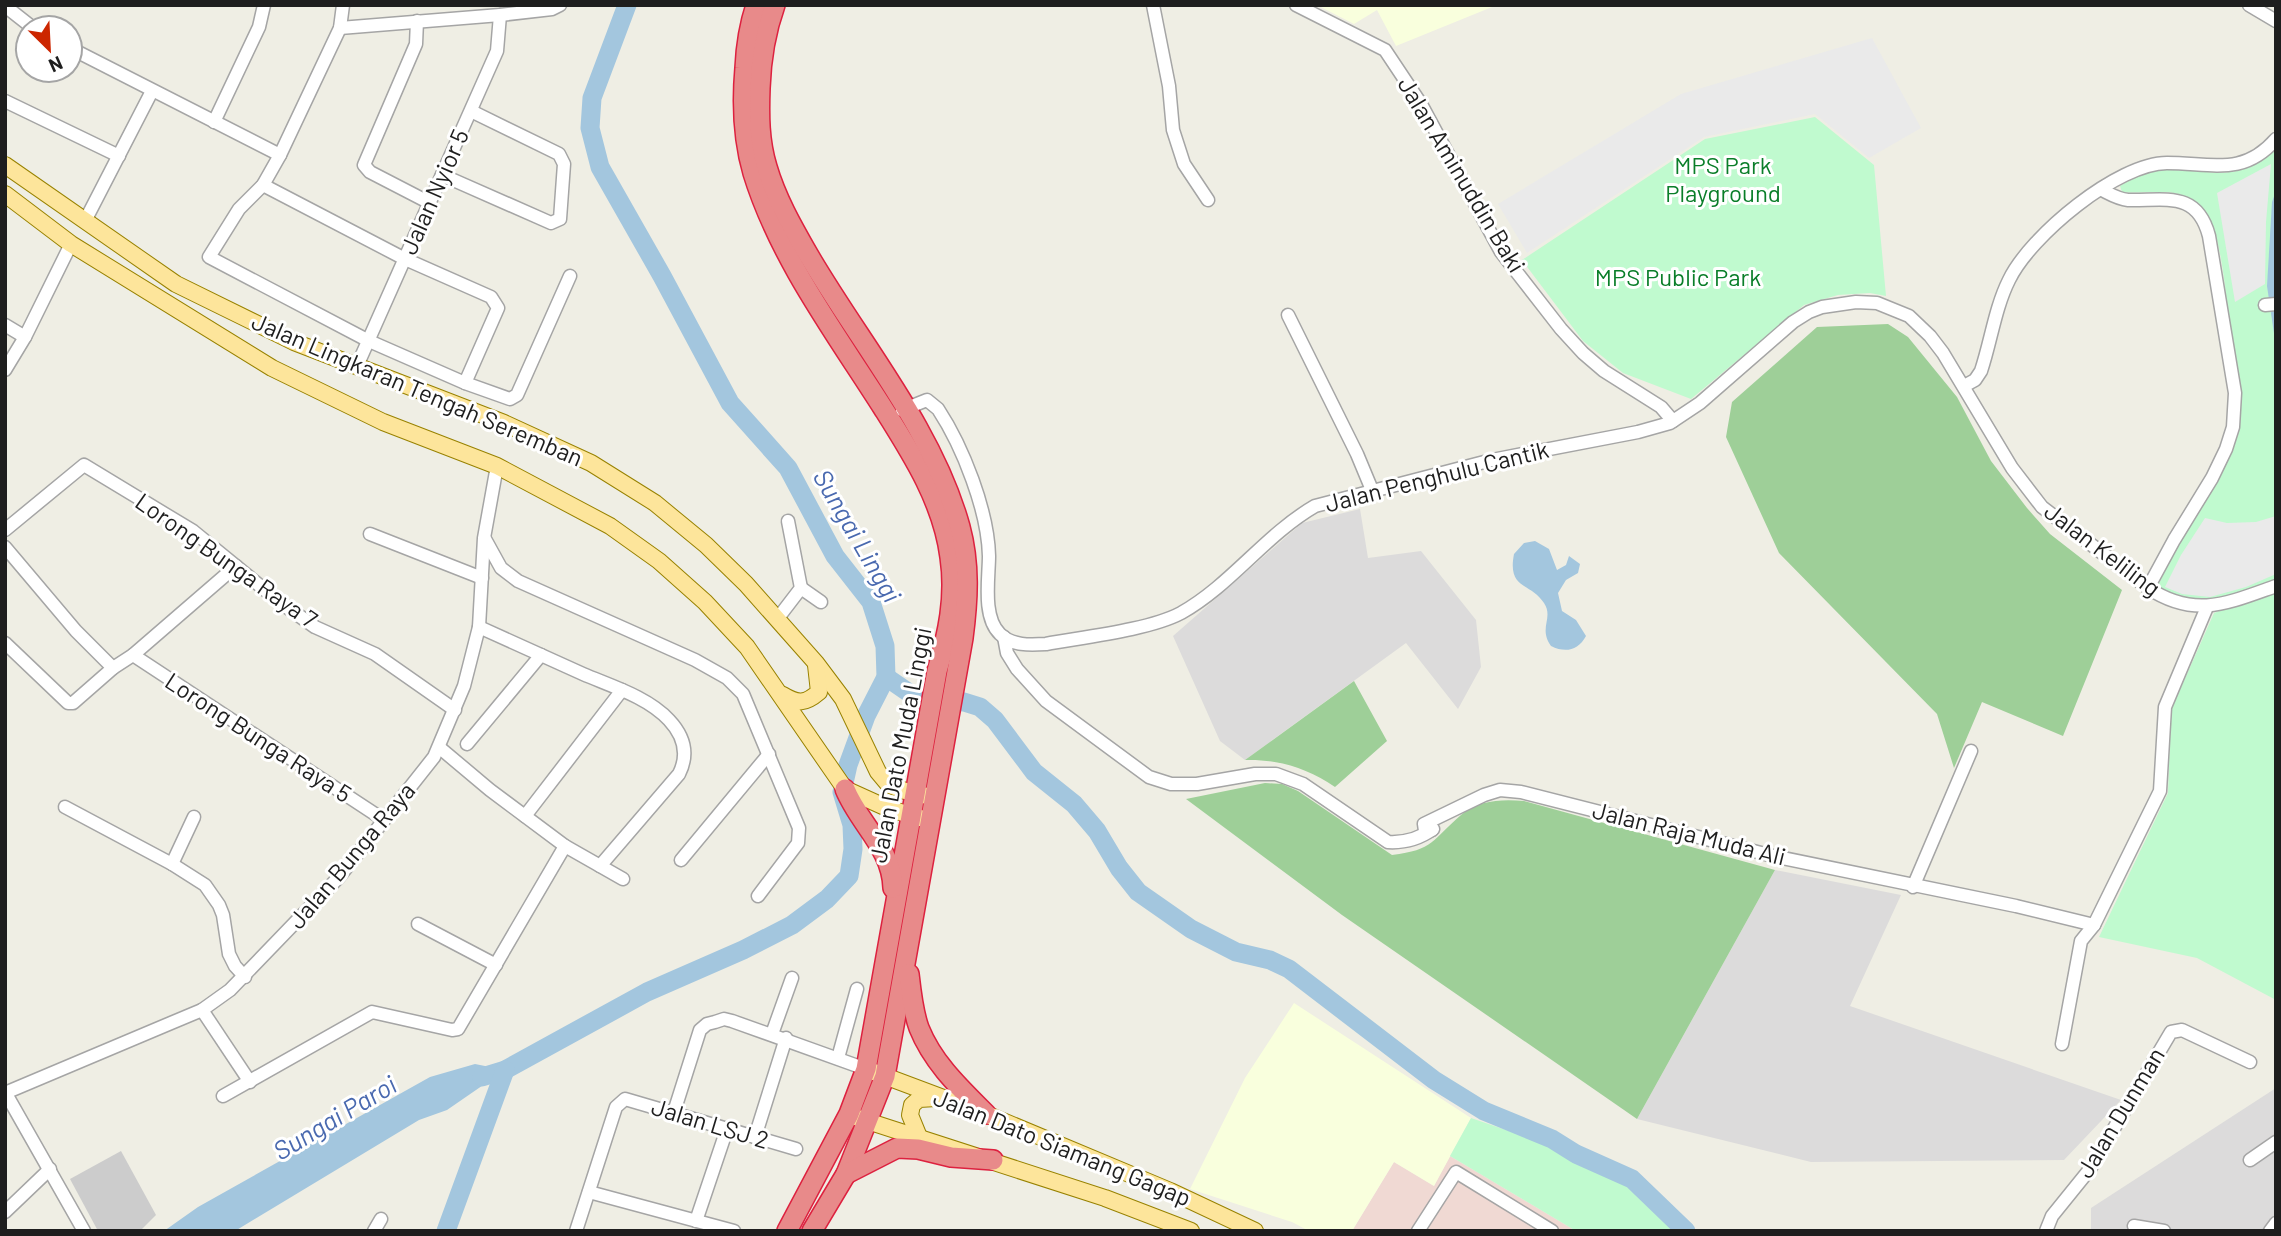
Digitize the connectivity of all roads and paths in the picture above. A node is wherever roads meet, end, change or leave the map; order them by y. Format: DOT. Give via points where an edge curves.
graph roads {
  1 [pos="264,5"];
  2 [pos="343,5"];
  3 [pos="756,5"];
  4 [pos="775,5"];
  5 [pos="1153,5"];
  6 [pos="1296,5"];
  7 [pos="2249,5"];
  8 [pos="556,7"];
  9 [pos="500,15"];
  10 [pos="417,21"];
  11 [pos="2276,21"];
  12 [pos="340,28"];
  13 [pos="84,55"];
  14 [pos="152,91"];
  15 [pos="5,102"];
  16 [pos="471,111"];
  17 [pos="214,122"];
  18 [pos="2276,139"];
  19 [pos="280,155"];
  20 [pos="119,156"];
  21 [pos="5,165"];
  22 [pos="442,175"];
  23 [pos="263,185"];
  24 [pos="2102,190"];
  25 [pos="5,194"];
  26 [pos="1208,200"];
  27 [pos="430,203"];
  28 [pos="85,221"];
  29 [pos="71,244"];
  30 [pos="405,259"];
  31 [pos="570,276"];
  32 [pos="1288,315"];
  33 [pos="5,325"];
  34 [pos="25,337"];
  35 [pos="369,341"];
  36 [pos="357,366"];
  37 [pos="5,370"];
  38 [pos="466,383"];
  39 [pos="1964,386"];
  40 [pos="897,413"];
  41 [pos="1673,421"];
  42 [pos="497,466"];
  43 [pos="1372,490"];
  44 [pos="788,521"];
  45 [pos="5,530"];
  46 [pos="370,534"];
  47 [pos="484,538"];
  48 [pos="5,547"];
  49 [pos="236,566"];
  50 [pos="482,578"];
  51 [pos="2276,586"];
  52 [pos="802,588"];
  53 [pos="2148,588"];
  54 [pos="821,602"];
  55 [pos="2207,607"];
  56 [pos="778,618"];
  57 [pos="479,627"];
  58 [pos="1004,637"];
  59 [pos="5,643"];
  60 [pos="133,655"];
  61 [pos="541,655"];
  62 [pos="816,663"];
  63 [pos="113,668"];
  64 [pos="622,690"];
  65 [pos="782,695"];
  66 [pos="455,710"];
  67 [pos="467,744"];
  68 [pos="440,748"];
  69 [pos="1971,751"];
  70 [pos="769,754"];
  71 [pos="845,789"];
  72 [pos="924,796"];
  73 [pos="65,807"];
  74 [pos="525,816"];
  75 [pos="194,817"];
  76 [pos="920,818"];
  77 [pos="384,820"];
  78 [pos="565,846"];
  79 [pos="681,860"];
  80 [pos="172,864"];
  81 [pos="600,866"];
  82 [pos="623,879"];
  83 [pos="1913,887"];
  84 [pos="758,896"];
  85 [pos="894,910"];
  86 [pos="418,924"];
  87 [pos="2094,925"];
  88 [pos="907,960"];
  89 [pos="496,965"];
  90 [pos="245,977"];
  91 [pos="792,978"];
  92 [pos="857,989"];
  93 [pos="202,1010"];
  94 [pos="772,1034"];
  95 [pos="786,1038"];
  96 [pos="2062,1044"];
  97 [pos="838,1058"];
  98 [pos="2250,1062"];
  99 [pos="866,1069"];
  100 [pos="885,1076"];
  101 [pos="250,1082"];
  102 [pos="5,1092"];
  103 [pos="223,1096"];
  104 [pos="943,1098"];
  105 [pos="674,1112"];
  106 [pos="986,1114"];
  107 [pos="849,1115"];
  108 [pos="868,1122"];
  109 [pos="727,1129"];
  110 [pos="755,1137"];
  111 [pos="919,1137"];
  112 [pos="2276,1142"];
  113 [pos="796,1149"];
  114 [pos="993,1160"];
  115 [pos="2250,1160"];
  116 [pos="50,1168"];
  117 [pos="846,1174"];
  118 [pos="589,1192"];
  119 [pos="5,1212"];
  120 [pos="696,1221"];
  121 [pos="2276,1223"];
  122 [pos="2134,1226"];
  123 [pos="1180,1228"];
  124 [pos="1550,1230"];
  125 [pos="84,1231"];
  126 [pos="576,1231"];
  127 [pos="734,1231"];
  128 [pos="787,1231"];
  129 [pos="812,1231"];
  130 [pos="1255,1231"];
  131 [pos="1418,1231"];
  132 [pos="2046,1231"];
  133 [pos="2164,1231"];
  134 [pos="2270,1231"];
  1 -- 17 [label="street" via="259,27"];
  2 -- 12 [label="street"];
  3 -- 40 [label="highway, Jalan Dato Muda Linggi" via="746,44 744,79 752,171 803,281"];
  4 -- 40 [label="highway, Jalan Dato Muda Linggi" via="762,48 760,80 761,142 767,168 802,244"];
  5 -- 26 [label="street" via="1173,130 1184,164"];
  6 -- 41 [label="street, Jalan Aminuddin Baki" via="1385,50 1422,104 1501,252 1583,353 1661,407"];
  7 -- 11 [label="street"];
  8 -- 9 [label="street"];
  9 -- 10 [label="street"];
  9 -- 16 [label="street, Jalan Nyior 5" via="497,51"];
  10 -- 12 [label="street"];
  10 -- 27 [label="street" via="416,44 364,165"];
  12 -- 19 [label="street"];
  13 -- 14 [label="street"];
  14 -- 17 [label="street"];
  14 -- 20 [label="street"];
  15 -- 20 [label="street"];
  16 -- 22 [label="street, Jalan Nyior 5"];
  16 -- 22 [label="street" via="559,154 564,164 561,215 551,223"];
  17 -- 19 [label="street"];
  18 -- 24 [label="street" via="2241,164 2148,166"];
  19 -- 23 [label="street"];
  20 -- 28 [label="street"];
  21 -- 28 [label="main road, Jalan Lingkaran Tengah Seremban"];
  22 -- 27 [label="street, Jalan Nyior 5"];
  23 -- 30 [label="street"];
  23 -- 35 [label="street" via="239,209 209,257"];
  24 -- 39 [label="street" via="2049,229 2019,262 2002,296 1981,371"];
  24 -- 53 [label="street" via="2126,200 2177,201 2200,213 2209,236 2235,393 2226,449"];
  25 -- 29 [label="main road, Jalan Lingkaran Tengah Seremban"];
  27 -- 30 [label="street, Jalan Nyior 5"];
  28 -- 36 [label="main road, Jalan Lingkaran Tengah Seremban" via="176,284 294,342"];
  29 -- 34 [label="street"];
  29 -- 42 [label="main road, Jalan Lingkaran Tengah Seremban" via="272,368 383,422"];
  30 -- 35 [label="street, Jalan Nyior 5"];
  30 -- 38 [label="street" via="491,297 498,308"];
  31 -- 38 [label="street" via="517,395 510,399"];
  32 -- 43 [label="street"];
  33 -- 34 [label="street"];
  34 -- 37 [label="street"];
  35 -- 36 [label="street, Jalan Nyior 5"];
  35 -- 38 [label="street"];
  36 -- 56 [label="main road, Jalan Lingkaran Tengah Seremban" via="504,423 591,463 655,503 706,545"];
  39 -- 41 [label="street, Jalan Penghulu Cantik" via="1930,336 1909,316 1877,303 1837,303 1793,322"];
  39 -- 53 [label="street, Jalan Keliling" via="2012,468 2042,507"];
  40 -- 58 [label="street" via="927,400 938,409 975,488 987,531 989,605 993,624"];
  40 -- 72 [label="highway, Jalan Dato Muda Linggi" via="940,472 966,555 967,609 946,673"];
  41 -- 43 [label="street, Jalan Penghulu Cantik"];
  42 -- 47 [label="street, Jalan Bunga Raya"];
  42 -- 65 [label="main road, Jalan Lingkaran Tengah Seremban" via="610,526 659,561 747,647"];
  43 -- 58 [label="street, Jalan Penghulu Cantik" via="1315,506 1295,518 1206,596 1156,623 1046,644 1028,645"];
  44 -- 52 [label="street"];
  45 -- 49 [label="street, Lorong Bunga Raya 7" via="84,465 193,531"];
  46 -- 50 [label="street"];
  47 -- 50 [label="street, Jalan Bunga Raya"];
  47 -- 70 [label="street" via="501,568 518,581 727,678 743,694"];
  48 -- 63 [label="street"];
  49 -- 60 [label="street"];
  49 -- 66 [label="street, Lorong Bunga Raya 7" via="315,626 375,654"];
  50 -- 57 [label="street, Jalan Bunga Raya"];
  51 -- 55 [label="street, Jalan Keliling"];
  52 -- 54 [label="street"];
  52 -- 56 [label="street"];
  53 -- 55 [label="street, Jalan Keliling" via="2176,602"];
  55 -- 87 [label="street" via="2165,707 2160,791"];
  56 -- 62 [label="main road, Jalan Lingkaran Tengah Seremban"];
  57 -- 61 [label="street"];
  57 -- 66 [label="street, Jalan Bunga Raya"];
  58 -- 83 [label="street, Jalan Raja Muda Ali" via="1017,669 1046,702 1129,764 1171,784 1276,774 1303,785 1388,842 1411,840 1432,830 1425,831 1424,824 1484,795 1500,790 1521,792"];
  59 -- 63 [label="street" via="68,703"];
  60 -- 63 [label="street"];
  60 -- 77 [label="street, Lorong Bunga Raya 5"];
  61 -- 64 [label="street"];
  61 -- 67 [label="street"];
  62 -- 65 [label="main road" via="819,692 803,703"];
  62 -- 72 [label="main road, Jalan Lingkaran Tengah Seremban" via="843,699 878,772 888,783"];
  64 -- 74 [label="street"];
  64 -- 81 [label="street" via="668,718 682,739 686,761"];
  65 -- 71 [label="main road, Jalan Lingkaran Tengah Seremban"];
  66 -- 68 [label="street, Jalan Bunga Raya"];
  68 -- 74 [label="street"];
  68 -- 77 [label="street, Jalan Bunga Raya"];
  69 -- 83 [label="street"];
  70 -- 79 [label="street"];
  70 -- 84 [label="street" via="799,828 799,843"];
  71 -- 76 [label="main road"];
  71 -- 85 [label="highway" via="852,807 883,848 893,879"];
  72 -- 76 [label="highway, Jalan Dato Muda Linggi"];
  73 -- 80 [label="street"];
  74 -- 78 [label="street"];
  75 -- 80 [label="street"];
  76 -- 85 [label="highway, Jalan Dato Muda Linggi"];
  76 -- 88 [label="highway, Jalan Dato Muda Linggi"];
  77 -- 90 [label="street, Jalan Bunga Raya" via="339,877"];
  78 -- 81 [label="street"];
  78 -- 89 [label="street"];
  80 -- 90 [label="street" via="205,886 219,905 229,954"];
  81 -- 82 [label="street"];
  83 -- 87 [label="street, Jalan Raja Muda Ali"];
  85 -- 99 [label="highway, Jalan Dato Muda Linggi"];
  86 -- 89 [label="street"];
  87 -- 96 [label="street" via="2081,941"];
  88 -- 100 [label="highway, Jalan Dato Muda Linggi"];
  88 -- 106 [label="highway" via="918,1026 931,1053"];
  89 -- 101 [label="street" via="458,1029 372,1012"];
  90 -- 93 [label="street, Jalan Bunga Raya"];
  91 -- 94 [label="street"];
  92 -- 97 [label="street"];
  93 -- 101 [label="street"];
  93 -- 102 [label="street, Jalan Bunga Raya"];
  94 -- 95 [label="street"];
  94 -- 105 [label="street" via="724,1019 699,1030"];
  95 -- 97 [label="street"];
  95 -- 110 [label="street"];
  97 -- 99 [label="street"];
  98 -- 132 [label="street, Jalan Dunman" via="2182,1030 2171,1032 2090,1169 2052,1216"];
  99 -- 100 [label="main road, Jalan Dato Siamang Gagap"];
  99 -- 107 [label="highway, Jalan Dato Muda Linggi"];
  100 -- 104 [label="main road, Jalan Dato Siamang Gagap"];
  100 -- 108 [label="highway, Jalan Dato Muda Linggi"];
  101 -- 103 [label="street"];
  102 -- 116 [label="street"];
  104 -- 106 [label="main road, Jalan Dato Siamang Gagap"];
  104 -- 111 [label="main road" via="919,1099 912,1105 910,1115"];
  105 -- 109 [label="street, Jalan LSJ 2"];
  105 -- 118 [label="street, Jalan LSJ 2" via="625,1099 616,1107"];
  106 -- 130 [label="main road, Jalan Dato Siamang Gagap"];
  107 -- 108 [label="main road, Jalan Dato Siamang Gagap"];
  107 -- 128 [label="highway, Jalan Dato Muda Linggi"];
  108 -- 111 [label="main road, Jalan Dato Siamang Gagap"];
  108 -- 117 [label="highway, Jalan Dato Muda Linggi"];
  109 -- 110 [label="street, Jalan LSJ 2"];
  109 -- 120 [label="street"];
  110 -- 113 [label="street, Jalan LSJ 2"];
  111 -- 114 [label="main road, Jalan Dato Siamang Gagap"];
  112 -- 115 [label="street"];
  114 -- 117 [label="highway" via="897,1148"];
  114 -- 123 [label="main road, Jalan Dato Siamang Gagap"];
  116 -- 119 [label="street"];
  116 -- 125 [label="street"];
  117 -- 129 [label="highway, Jalan Dato Muda Linggi"];
  118 -- 120 [label="street"];
  118 -- 126 [label="street"];
  120 -- 127 [label="street"];
  121 -- 134 [label="street"];
  122 -- 133 [label="street"];
  124 -- 131 [label="street" via="1456,1172"];
}
